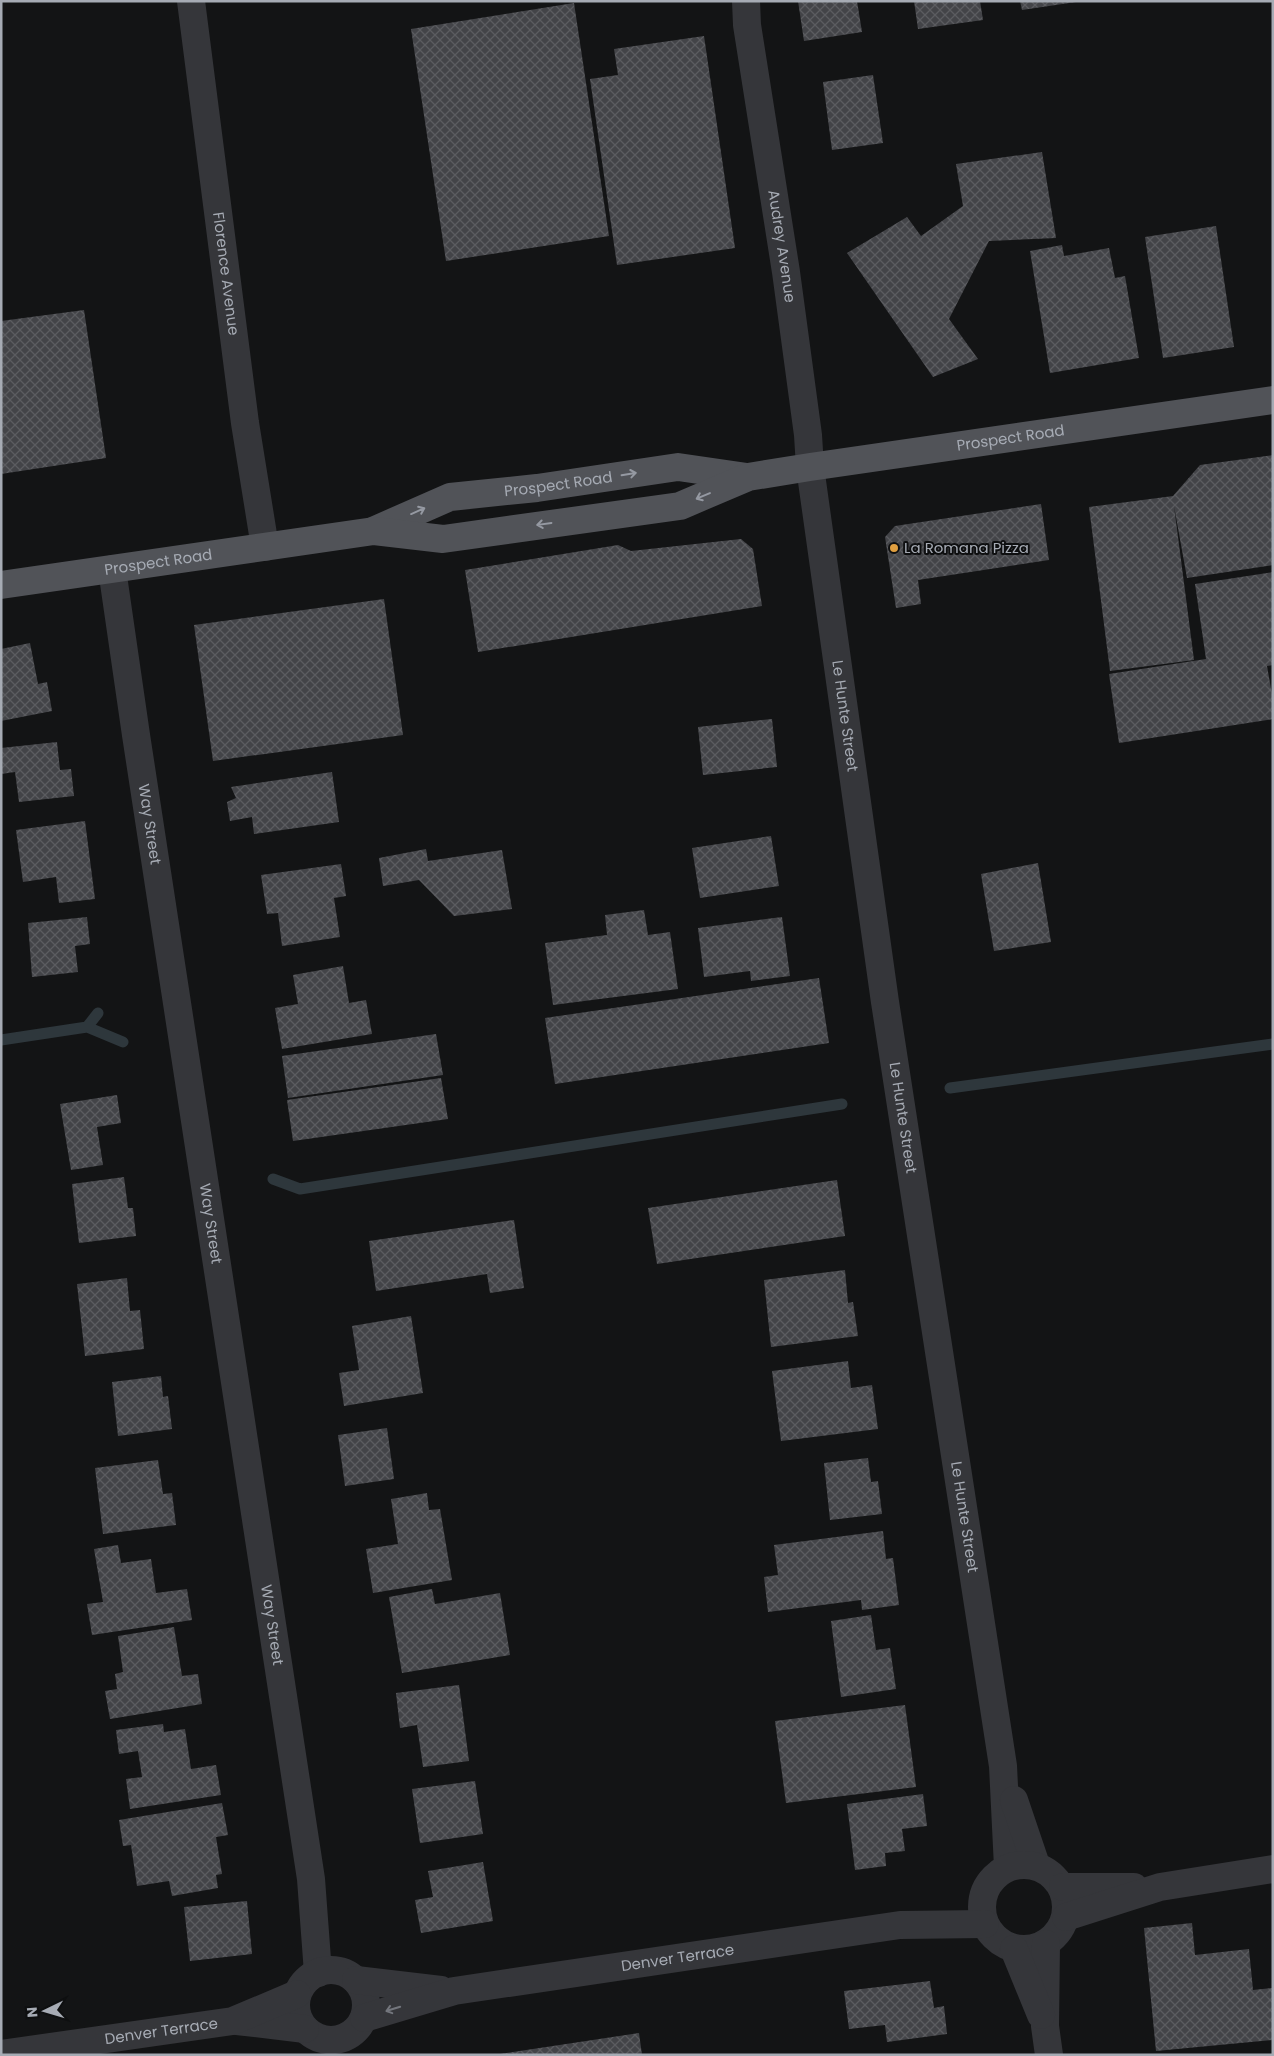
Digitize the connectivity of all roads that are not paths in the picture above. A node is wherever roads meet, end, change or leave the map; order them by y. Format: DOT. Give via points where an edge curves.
graph roads {
  1 [pos="191,1"];
  2 [pos="744,9"];
  3 [pos="1273,400"];
  4 [pos="810,467"];
  5 [pos="748,478"];
  6 [pos="374,531"];
  7 [pos="265,547"];
  8 [pos="112,569"];
  9 [pos="1,585"];
  10 [pos="1003,1766"];
  11 [pos="1036,1865"];
  12 [pos="1008,1867"];
  13 [pos="1273,1869"];
  14 [pos="1063,1887"];
  15 [pos="1160,1887"];
  16 [pos="983,1912"];
  17 [pos="1066,1917"];
  18 [pos="1046,1944"];
  19 [pos="1014,1949"];
  20 [pos="339,1975"];
  21 [pos="454,1991"];
  22 [pos="297,1994"];
  23 [pos="232,2021"];
  24 [pos="1045,2026"];
  25 [pos="357,2035"];
  26 [pos="316,2041"];
  27 [pos="1,2054"];
  28 [pos="1049,2055"];
  1 -- 7 [label="street, Florence Avenue" via="245,423"];
  2 -- 4 [label="street, Audrey Avenue" via="788,282"];
  3 -- 4 [label="main road, Prospect Road"];
  4 -- 5 [label="main road, Prospect Road"];
  4 -- 10 [label="street, Le Hunte Street" via="885,1002"];
  5 -- 6 [label="main road, Prospect Road, one-way" via="680,506 443,539"];
  6 -- 5 [label="main road, Prospect Road, one-way" via="450,497 538,488 678,467"];
  6 -- 7 [label="main road, Prospect Road"];
  7 -- 8 [label="main road, Prospect Road"];
  8 -- 9 [label="main road, Prospect Road"];
  8 -- 20 [label="street, Way Street" via="312,1879"];
  10 -- 11 [label="street, Le Hunte Street"];
  10 -- 12 [label="street, Le Hunte Street"];
  11 -- 12 [label="street"];
  11 -- 14 [label="street" via="1054,1876"];
  12 -- 16 [label="street" via="990,1881"];
  13 -- 15 [label="street"];
  14 -- 15 [label="street"];
  14 -- 17 [label="street"];
  15 -- 17 [label="street"];
  16 -- 19 [label="street" via="995,1938"];
  16 -- 21 [label="street, Denver Terrace"];
  17 -- 18 [label="street" via="1058,1934"];
  18 -- 19 [label="street"];
  18 -- 24 [label="street"];
  19 -- 24 [label="street"];
  20 -- 21 [label="street, Denver Terrace"];
  20 -- 22 [label="street" via="305,1981"];
  20 -- 25 [label="street" via="363,1992 366,2004"];
  21 -- 25 [label="street, Denver Terrace, one-way"];
  22 -- 23 [label="street, Denver Terrace"];
  22 -- 26 [label="street" via="297,2012"];
  23 -- 26 [label="street, Denver Terrace"];
  23 -- 27 [label="street, Denver Terrace"];
  24 -- 28 [label="street"];
  25 -- 26 [label="street"];
}
